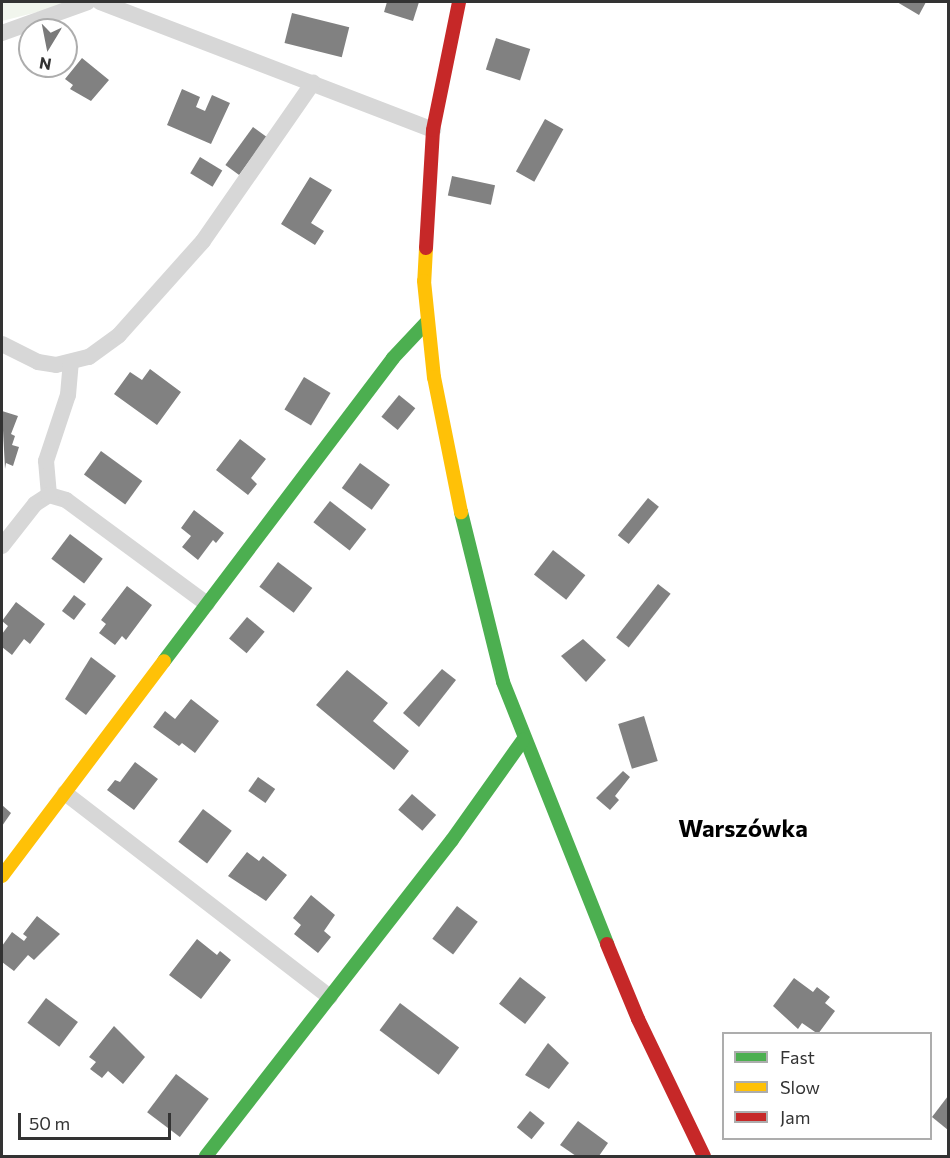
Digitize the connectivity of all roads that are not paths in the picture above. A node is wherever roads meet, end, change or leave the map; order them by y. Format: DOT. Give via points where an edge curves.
graph roads {
  1 [pos="88,2"];
  2 [pos="100,2"];
  3 [pos="459,2"];
  4 [pos="2,33"];
  5 [pos="313,83"];
  6 [pos="433,130"];
  7 [pos="426,323"];
  8 [pos="2,344"];
  9 [pos="71,363"];
  10 [pos="50,495"];
  11 [pos="2,546"];
  12 [pos="207,604"];
  13 [pos="523,740"];
  14 [pos="64,793"];
  15 [pos="2,876"];
  16 [pos="330,997"];
  17 [pos="206,1156"];
  18 [pos="704,1156"];
  1 -- 4 [label="street"];
  2 -- 5 [label="street"];
  3 -- 6 [label="street"];
  5 -- 6 [label="street"];
  5 -- 9 [label="street" via="177,272 119,335 89,357"];
  6 -- 7 [label="street" via="425,227"];
  7 -- 12 [label="street" via="393,358"];
  7 -- 13 [label="street" via="466,538 494,649"];
  8 -- 9 [label="street" via="38,362"];
  9 -- 10 [label="street" via="68,395 46,461"];
  10 -- 11 [label="street" via="35,504"];
  10 -- 12 [label="street" via="66,500"];
  12 -- 14 [label="street"];
  13 -- 16 [label="street"];
  13 -- 18 [label="street" via="638,1019"];
  14 -- 15 [label="street"];
  14 -- 16 [label="street"];
  16 -- 17 [label="street"];
}
